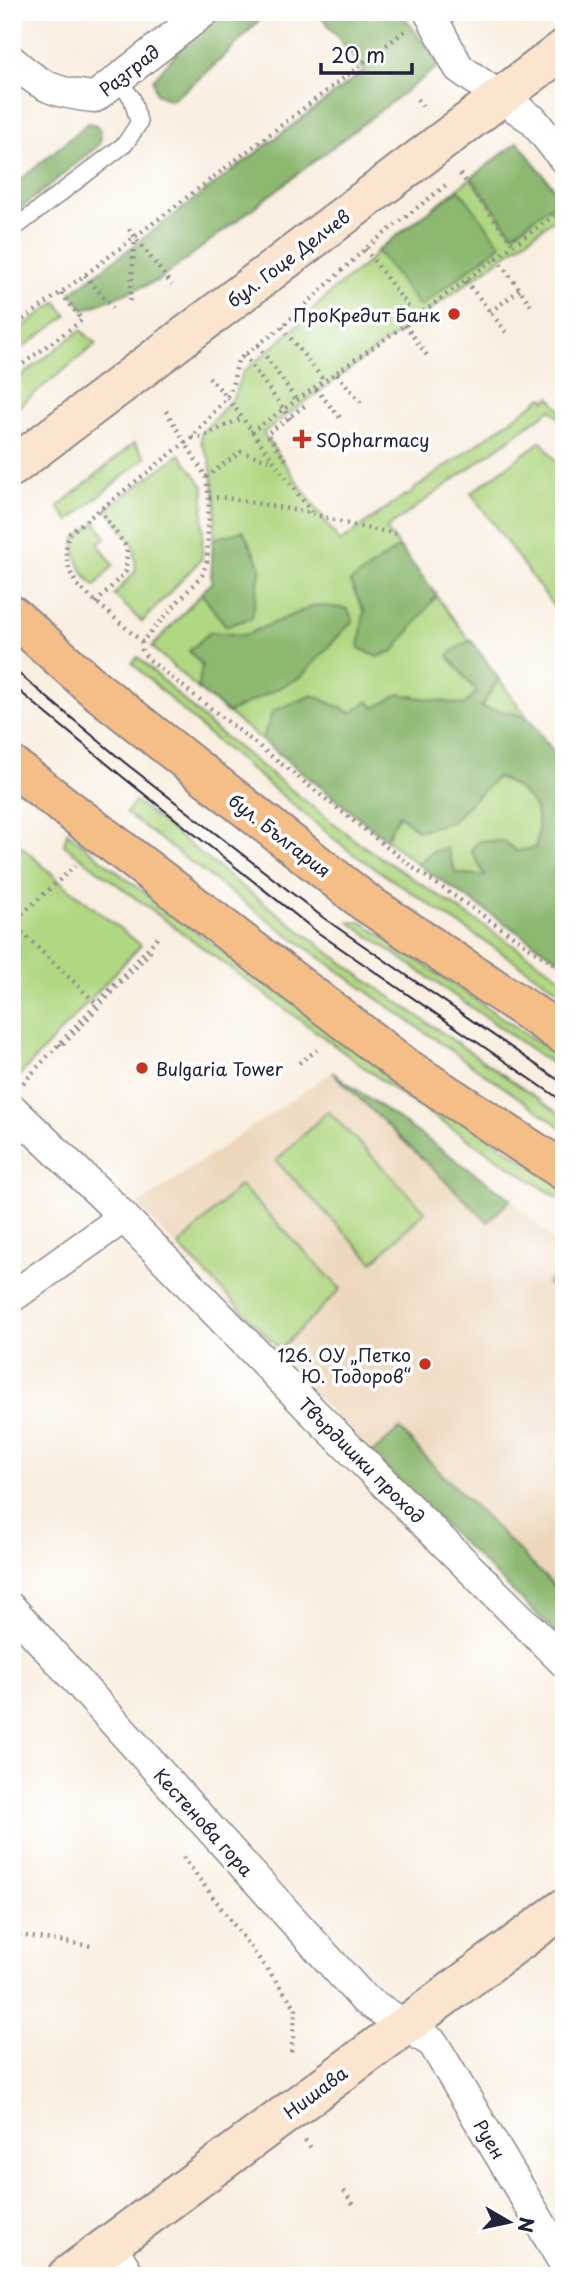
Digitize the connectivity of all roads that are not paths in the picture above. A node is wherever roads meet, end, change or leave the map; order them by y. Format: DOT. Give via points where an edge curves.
graph roads {
  1 [pos="204,12"];
  2 [pos="429,12"];
  3 [pos="564,49"];
  4 [pos="12,61"];
  5 [pos="118,81"];
  6 [pos="501,97"];
  7 [pos="564,159"];
  8 [pos="12,230"];
  9 [pos="12,467"];
  10 [pos="12,615"];
  11 [pos="12,766"];
  12 [pos="564,1035"];
  13 [pos="17,1097"];
  14 [pos="564,1171"];
  15 [pos="124,1217"];
  16 [pos="12,1297"];
  17 [pos="12,1609"];
  18 [pos="564,1662"];
  19 [pos="564,1908"];
  20 [pos="405,2025"];
  21 [pos="110,2244"];
  22 [pos="564,2263"];
  23 [pos="67,2276"];
  24 [pos="130,2276"];
  1 -- 5 [label="street, Разград"];
  2 -- 6 [label="street" via="459,68"];
  3 -- 6 [label="street, бул. Гоце Делчев"];
  4 -- 5 [label="street, Разград" via="36,82 63,94 95,97"];
  5 -- 8 [label="lane" via="132,98 139,123 125,144"];
  6 -- 7 [label="street" via="533,120"];
  6 -- 9 [label="street, бул. Гоце Делчев"];
  10 -- 12 [label="main road, бул. България" via="95,689 365,902"];
  11 -- 14 [label="main road" via="405,1067"];
  13 -- 15 [label="street, Твърдишки проход"];
  15 -- 16 [label="street"];
  15 -- 18 [label="street, Твърдишки проход"];
  17 -- 20 [label="street, Кестенова гора" via="364,1999"];
  19 -- 20 [label="street, Нишава"];
  20 -- 21 [label="street, Нишава"];
  20 -- 22 [label="street, Руен" via="433,2043"];
  21 -- 23 [label="street, Нишава"];
  21 -- 24 [label="street"];
}
